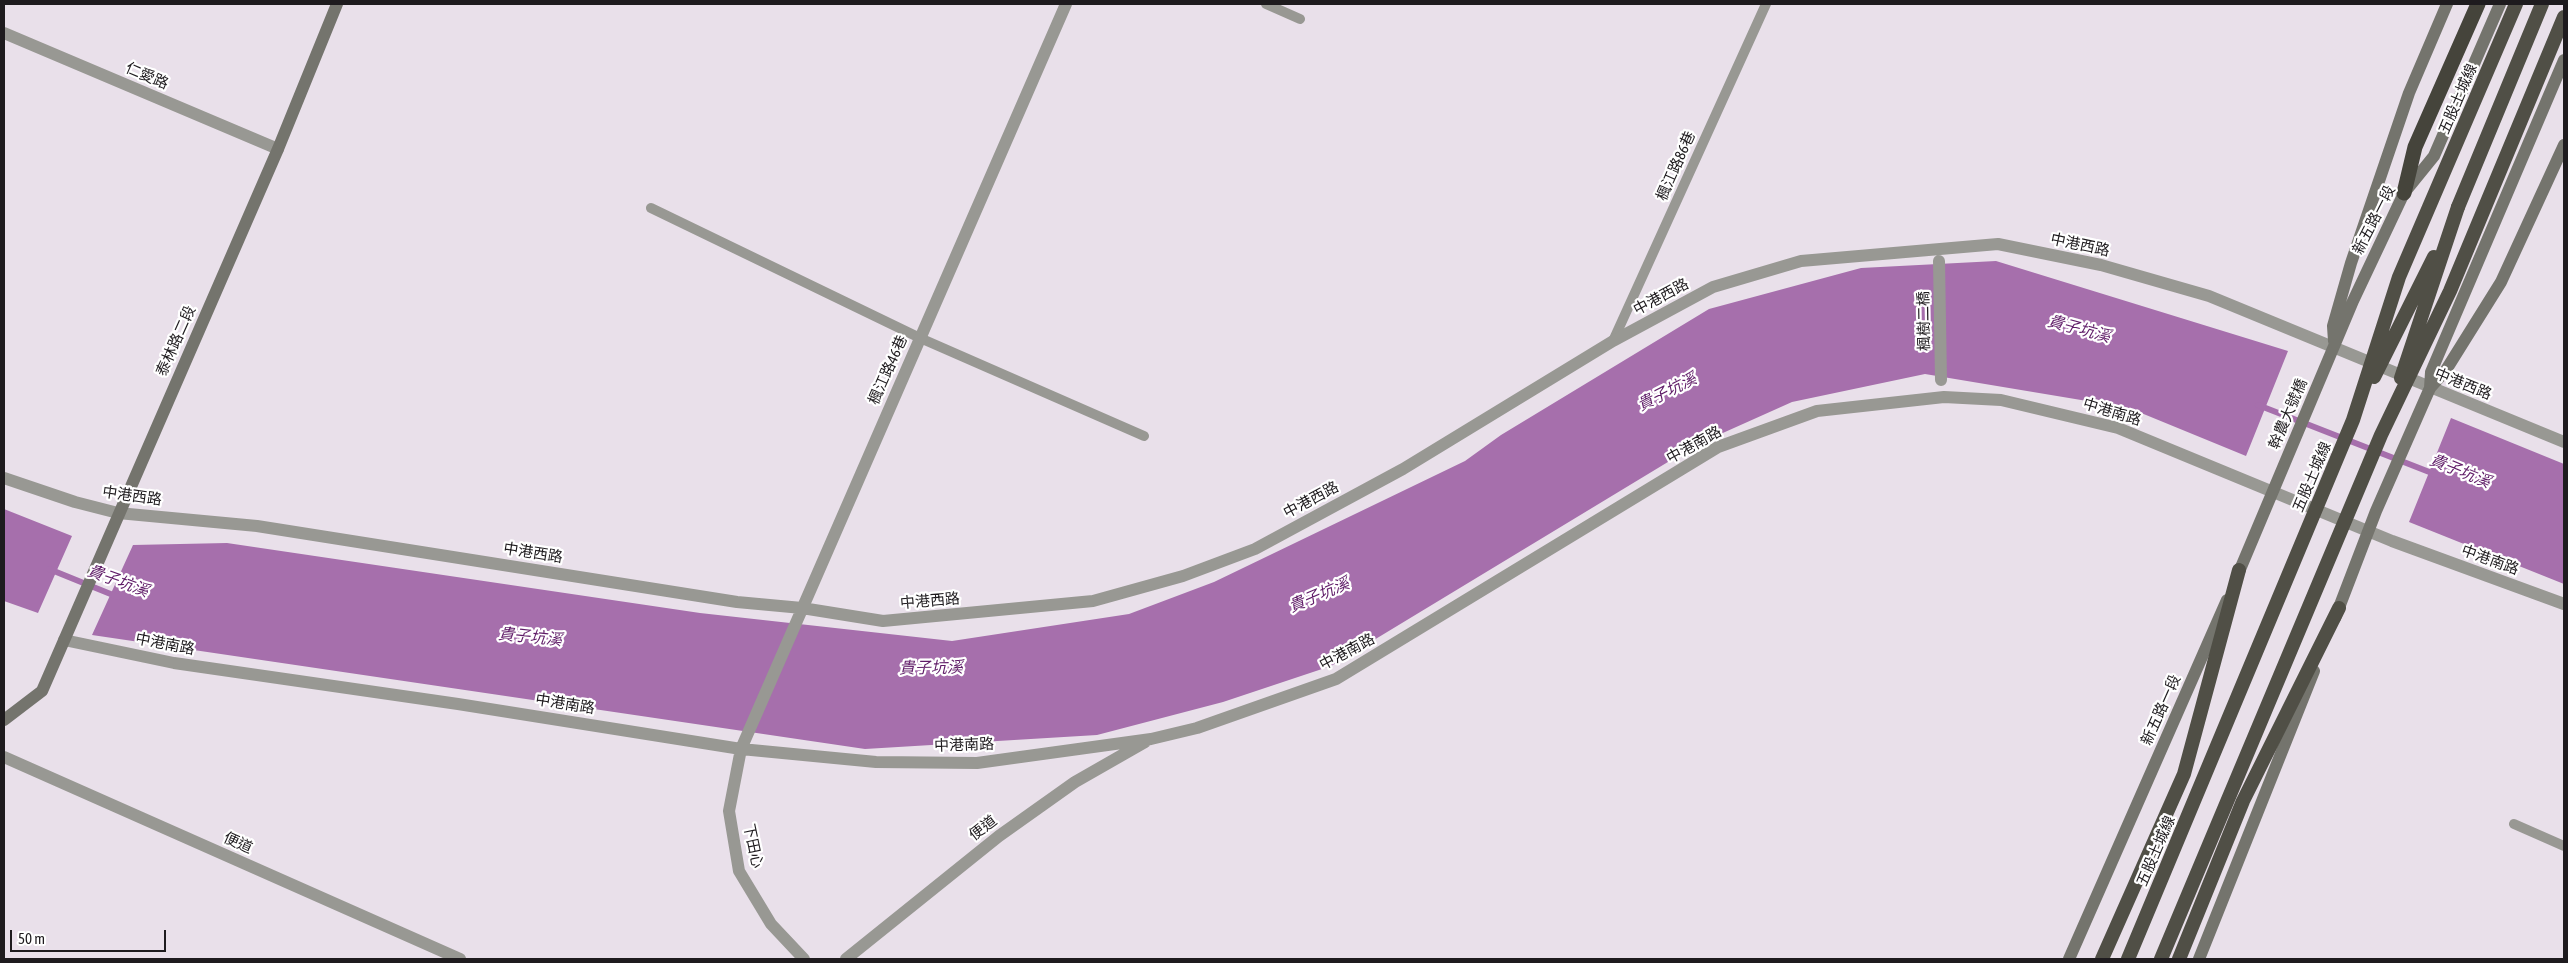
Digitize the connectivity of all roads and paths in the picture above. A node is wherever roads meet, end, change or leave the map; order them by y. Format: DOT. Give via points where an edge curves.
graph roads {
  1 [pos="337,4"];
  2 [pos="1066,4"];
  3 [pos="1266,4"];
  4 [pos="1766,4"];
  5 [pos="2447,4"];
  6 [pos="2478,4"];
  7 [pos="2500,4"];
  8 [pos="2516,4"];
  9 [pos="2542,4"];
  10 [pos="2564,17"];
  11 [pos="1300,19"];
  12 [pos="4,33"];
  13 [pos="2564,60"];
  14 [pos="2564,145"];
  15 [pos="278,149"];
  16 [pos="2404,194"];
  17 [pos="2458,207"];
  18 [pos="651,208"];
  19 [pos="1940,248"];
  20 [pos="1939,261"];
  21 [pos="920,338"];
  22 [pos="1614,341"];
  23 [pos="2334,346"];
  24 [pos="2325,368"];
  25 [pos="1941,380"];
  26 [pos="2430,388"];
  27 [pos="1944,396"];
  28 [pos="2353,420"];
  29 [pos="2381,435"];
  30 [pos="1144,436"];
  31 [pos="2564,442"];
  32 [pos="2280,473"];
  33 [pos="4,478"];
  34 [pos="2272,493"];
  35 [pos="118,513"];
  36 [pos="2369,532"];
  37 [pos="2240,570"];
  38 [pos="2564,604"];
  39 [pos="802,608"];
  40 [pos="2339,608"];
  41 [pos="66,634"];
  42 [pos="4,720"];
  43 [pos="1151,738"];
  44 [pos="741,750"];
  45 [pos="4,757"];
  46 [pos="2514,824"];
  47 [pos="2564,846"];
  48 [pos="460,959"];
  49 [pos="804,959"];
  50 [pos="846,959"];
  51 [pos="2069,959"];
  52 [pos="2102,959"];
  53 [pos="2128,959"];
  54 [pos="2161,959"];
  55 [pos="2179,959"];
  56 [pos="2199,959"];
  1 -- 15 [label="main road, 泰林路二段"];
  2 -- 21 [label="street, 楓江路46巷"];
  3 -- 11 [label="lane"];
  4 -- 22 [label="lane, 楓江路86巷"];
  5 -- 23 [label="main road, 新五路一段" via="2410,93 2351,263 2333,326"];
  6 -- 16 [label="highway" via="2415,147"];
  7 -- 16 [label="main road, 新五路一段" via="2434,156"];
  8 -- 28 [label="highway, 五股土城線, bridge" via="2399,277"];
  9 -- 17 [label="highway"];
  10 -- 29 [label="highway, bridge" via="2450,291"];
  12 -- 15 [label="street, 仁愛路"];
  13 -- 26 [label="main road" via="2431,372"];
  14 -- 26 [label="main road" via="2501,282 2446,370"];
  15 -- 35 [label="main road, 泰林路二段"];
  16 -- 23 [label="main road, 新五路一段"];
  17 -- 28 [label="highway, bridge"];
  17 -- 29 [label="highway, bridge"];
  18 -- 21 [label="lane"];
  19 -- 20 [label="lane"];
  19 -- 22 [label="street, 中港西路" via="1801,261 1712,287"];
  19 -- 23 [label="street, 中港西路" via="1998,244 2101,265 2209,296"];
  20 -- 25 [label="street, 楓樹二橋"];
  21 -- 30 [label="lane"];
  21 -- 39 [label="street, 楓江路46巷"];
  22 -- 39 [label="street, 中港西路" via="1404,468 1255,549 1183,576 1093,601 884,621"];
  23 -- 24 [label="main road, 新五路一段"];
  23 -- 26 [label="street, 中港西路"];
  24 -- 32 [label="main road, 幹農大號橋"];
  25 -- 27 [label="lane"];
  26 -- 31 [label="street, 中港西路"];
  26 -- 36 [label="main road"];
  27 -- 34 [label="street, 中港南路" via="2001,400 2118,428"];
  27 -- 43 [label="street, 中港南路" via="1817,411 1718,448 1336,679 1197,728"];
  28 -- 53 [label="highway, 五股土城線, bridge"];
  29 -- 54 [label="highway, bridge"];
  32 -- 34 [label="main road, 新五路一段"];
  33 -- 35 [label="street, 中港西路"];
  34 -- 36 [label="street, 中港南路"];
  34 -- 37 [label="main road, 新五路一段"];
  35 -- 39 [label="street, 中港西路" via="257,526 737,602"];
  35 -- 41 [label="main road, 泰林路二段"];
  36 -- 38 [label="street, 中港南路"];
  36 -- 40 [label="main road"];
  37 -- 51 [label="main road, 新五路一段"];
  37 -- 52 [label="highway" via="2184,774"];
  39 -- 44 [label="street, 楓江路46巷"];
  40 -- 55 [label="highway" via="2243,800"];
  40 -- 56 [label="main road"];
  41 -- 42 [label="main road, 泰林路二段" via="42,691"];
  41 -- 44 [label="street, 中港南路" via="174,663 458,704"];
  43 -- 44 [label="street, 中港南路" via="977,763 876,762"];
  43 -- 50 [label="street, 便道" via="1075,782 999,836"];
  44 -- 49 [label="street, 下田心" via="729,812 739,871 771,924"];
  45 -- 48 [label="street, 便道"];
  46 -- 47 [label="lane"];
}
